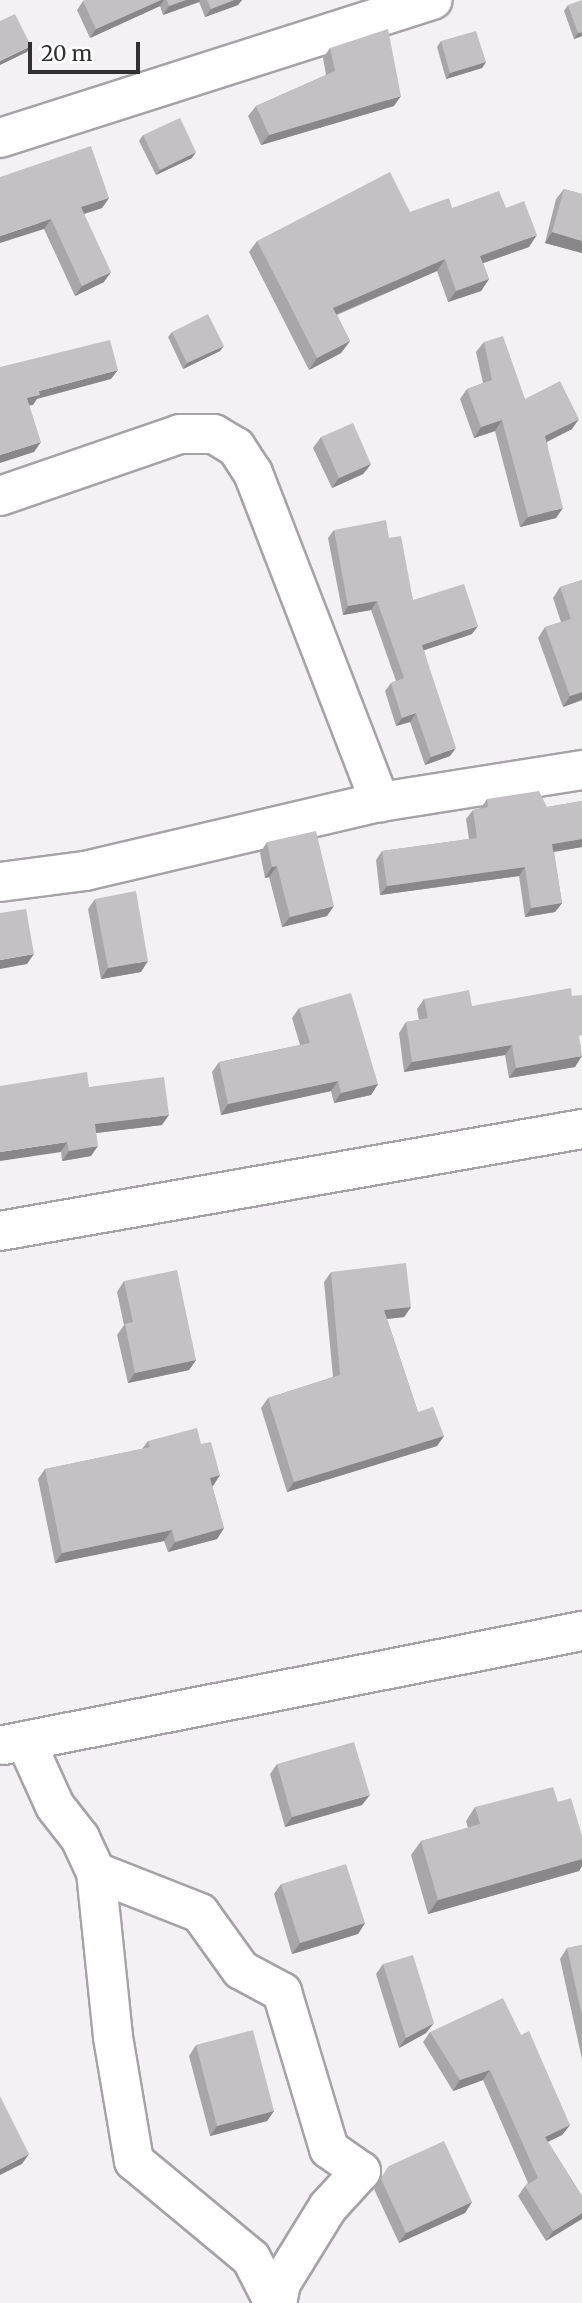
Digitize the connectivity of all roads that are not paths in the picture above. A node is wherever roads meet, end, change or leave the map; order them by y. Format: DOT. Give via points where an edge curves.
graph roads {
  1 [pos="433,0"];
  2 [pos="0,138"];
  3 [pos="0,496"];
  4 [pos="582,770"];
  5 [pos="380,802"];
  6 [pos="0,882"];
  7 [pos="582,1129"];
  8 [pos="0,1231"];
  9 [pos="582,1631"];
  10 [pos="13,1744"];
  11 [pos="96,1872"];
  12 [pos="275,2303"];
  1 -- 2 [label="street"];
  3 -- 5 [label="street" via="180,434 214,434 236,447 253,473"];
  4 -- 5 [label="street"];
  5 -- 6 [label="street" via="85,871"];
  7 -- 8 [label="street"];
  9 -- 10 [label="street"];
  10 -- 11 [label="street" via="80,1838"];
  11 -- 12 [label="street" via="113,2037 134,2161 251,2258"];
  11 -- 12 [label="street" via="200,1913 241,1970 282,1992 329,2149 361,2171 328,2207 281,2283"];
}
